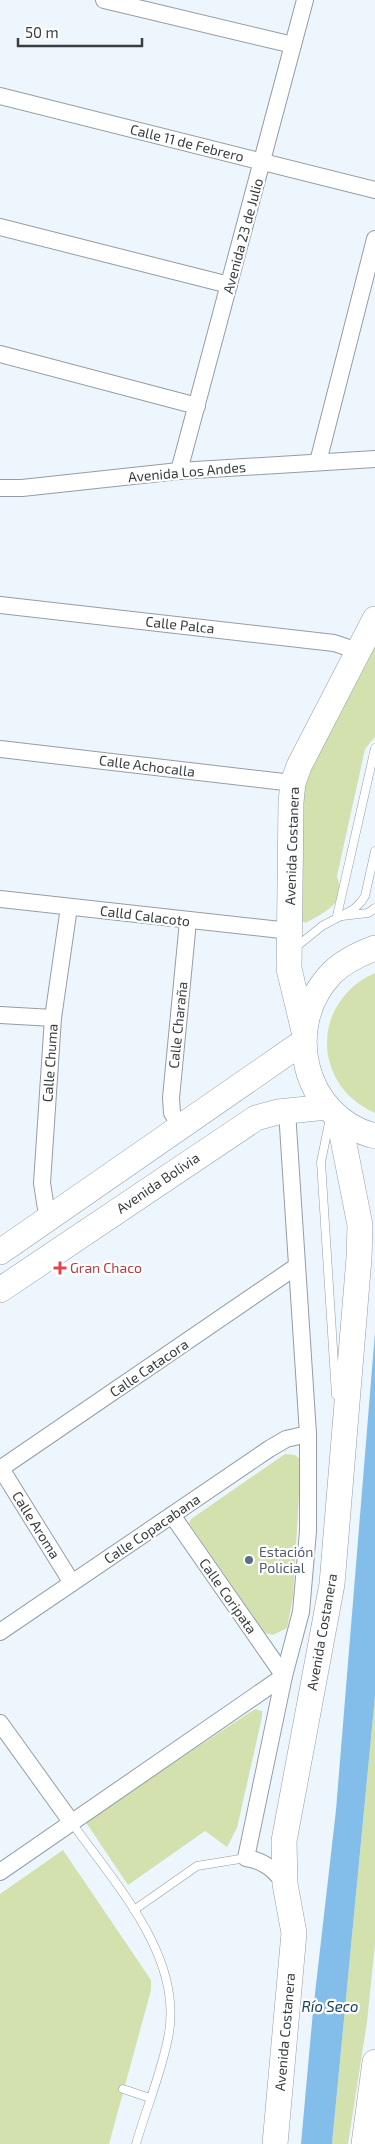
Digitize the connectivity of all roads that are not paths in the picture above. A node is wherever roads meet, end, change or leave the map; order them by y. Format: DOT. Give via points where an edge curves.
graph roads {
  1 [pos="104,0"];
  2 [pos="305,0"];
  3 [pos="293,45"];
  4 [pos="0,96"];
  5 [pos="262,162"];
  6 [pos="375,190"];
  7 [pos="0,227"];
  8 [pos="375,239"];
  9 [pos="229,286"];
  10 [pos="0,354"];
  11 [pos="197,406"];
  12 [pos="375,459"];
  13 [pos="318,462"];
  14 [pos="178,471"];
  15 [pos="0,488"];
  16 [pos="0,605"];
  17 [pos="375,619"];
  18 [pos="358,651"];
  19 [pos="375,748"];
  20 [pos="0,749"];
  21 [pos="293,783"];
  22 [pos="375,851"];
  23 [pos="0,899"];
  24 [pos="69,907"];
  25 [pos="375,908"];
  26 [pos="337,916"];
  27 [pos="188,921"];
  28 [pos="290,931"];
  29 [pos="375,948"];
  30 [pos="289,956"];
  31 [pos="0,1015"];
  32 [pos="53,1018"];
  33 [pos="304,1037"];
  34 [pos="287,1111"];
  35 [pos="345,1120"];
  36 [pos="181,1127"];
  37 [pos="52,1218"];
  38 [pos="0,1252"];
  39 [pos="297,1266"];
  40 [pos="0,1290"];
  41 [pos="337,1400"];
  42 [pos="337,1410"];
  43 [pos="308,1434"];
  44 [pos="0,1468"];
  45 [pos="341,1469"];
  46 [pos="172,1515"];
  47 [pos="72,1584"];
  48 [pos="0,1632"];
  49 [pos="284,1676"];
  50 [pos="0,1723"];
  51 [pos="72,1823"];
  52 [pos="246,1858"];
  53 [pos="0,1872"];
  54 [pos="285,1884"];
  55 [pos="134,1910"];
  56 [pos="375,2062"];
  57 [pos="123,2089"];
  58 [pos="150,2098"];
  59 [pos="136,2144"];
  60 [pos="275,2144"];
  61 [pos="364,2144"];
  1 -- 3 [label="street"];
  2 -- 3 [label="street, Avenida 23 de Julio"];
  3 -- 5 [label="street, Avenida 23 de Julio"];
  4 -- 5 [label="street, Calle 11 de Febrero"];
  5 -- 6 [label="street, Calle 11 de Febrero"];
  5 -- 9 [label="street, Avenida 23 de Julio"];
  7 -- 9 [label="street"];
  8 -- 13 [label="street"];
  9 -- 11 [label="street, Avenida 23 de Julio"];
  10 -- 11 [label="street"];
  11 -- 14 [label="street, Avenida 23 de Julio"];
  12 -- 13 [label="street, Avenida Los Andes"];
  13 -- 14 [label="street, Avenida Los Andes"];
  14 -- 15 [label="street, Avenida Los Andes"];
  16 -- 18 [label="street, Calle Palca" via="334,642"];
  17 -- 18 [label="main road, Avenida Costanera"];
  18 -- 21 [label="main road, Avenida Costanera"];
  19 -- 26 [label="lane"];
  20 -- 21 [label="street, Calle Achocalla"];
  21 -- 28 [label="main road, Avenida Costanera"];
  22 -- 26 [label="lane" via="365,896 354,909"];
  23 -- 24 [label="street, Calld Calacoto"];
  24 -- 27 [label="street, Calld Calacoto"];
  24 -- 32 [label="street, Calle Chuma"];
  25 -- 26 [label="lane" via="362,915"];
  26 -- 30 [label="lane" via="310,934"];
  27 -- 28 [label="street, Calld Calacoto"];
  27 -- 36 [label="street, Calle Charaña" via="170,1098 172,1112"];
  28 -- 30 [label="main road, Avenida Costanera"];
  29 -- 33 [label="main road" via="352,958 332,973 314,1000"];
  30 -- 33 [label="main road, Avenida Costanera"];
  31 -- 32 [label="street"];
  32 -- 37 [label="street, Calle Chuma" via="42,1183 46,1209"];
  33 -- 35 [label="main road, Avenida Costanera" via="310,1079"];
  33 -- 36 [label="main road"];
  34 -- 35 [label="main road, Avenida Bolivia"];
  34 -- 39 [label="street"];
  34 -- 40 [label="main road, Avenida Bolivia" via="264,1115 241,1128"];
  35 -- 41 [label="lane" via="321,1162"];
  35 -- 45 [label="main road, Avenida Costanera" via="361,1237"];
  36 -- 37 [label="main road"];
  37 -- 38 [label="main road"];
  39 -- 43 [label="street"];
  39 -- 44 [label="street, Calle Catacora"];
  42 -- 45 [label="lane"];
  43 -- 46 [label="street, Calle Copacabana" via="286,1439 269,1449"];
  43 -- 49 [label="street" via="308,1531 301,1612"];
  44 -- 47 [label="street, Calle Aroma"];
  45 -- 54 [label="main road, Avenida Costanera" via="332,1584 284,1841"];
  46 -- 47 [label="street, Calle Copacabana"];
  46 -- 49 [label="street, Calle Coripata"];
  47 -- 48 [label="street, Calle Copacabana"];
  49 -- 51 [label="street"];
  49 -- 52 [label="street"];
  50 -- 51 [label="street"];
  51 -- 53 [label="street"];
  51 -- 55 [label="lane"];
  52 -- 54 [label="street" via="259,1860 276,1871"];
  52 -- 55 [label="lane" via="197,1866"];
  54 -- 60 [label="main road, Avenida Costanera" via="294,1933"];
  55 -- 58 [label="lane" via="152,1939 162,1964 171,2004 168,2038"];
  56 -- 61 [label="main road"];
  57 -- 58 [label="lane"];
  58 -- 59 [label="lane"];
}
